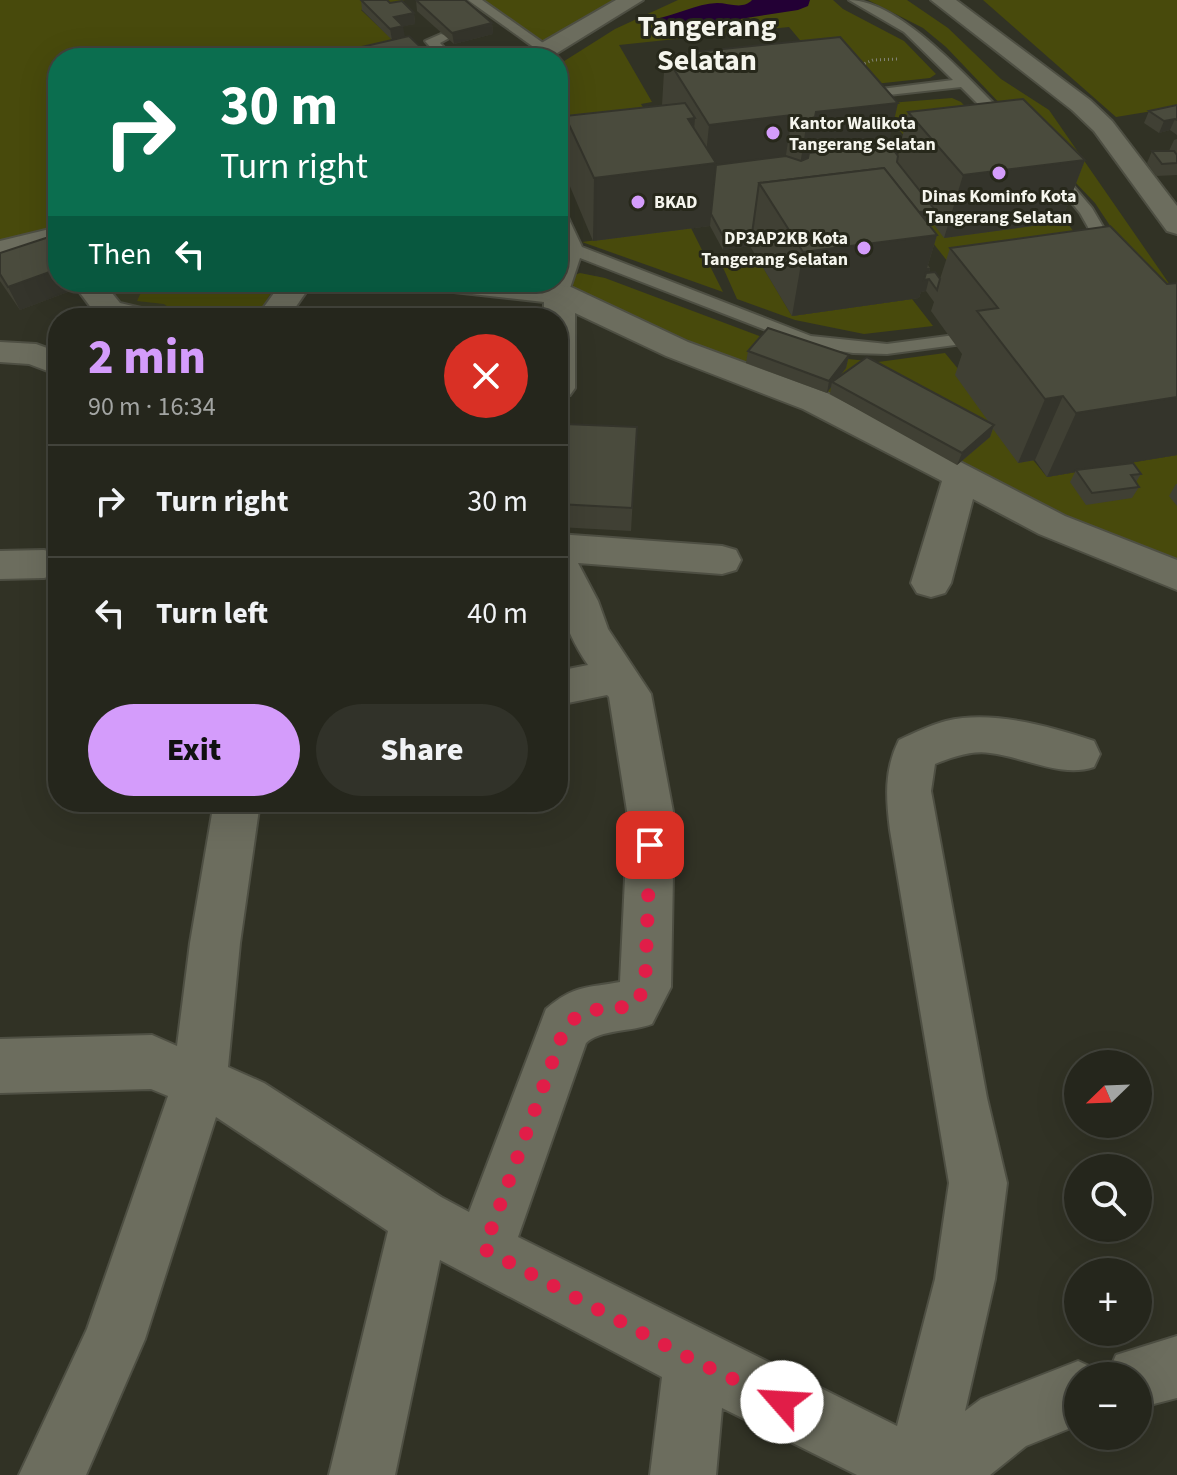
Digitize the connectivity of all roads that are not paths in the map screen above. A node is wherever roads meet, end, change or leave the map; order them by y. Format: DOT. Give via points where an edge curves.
graph roads {
  1 [pos="474,0"];
  2 [pos="632,0"];
  3 [pos="855,0"];
  4 [pos="942,0"];
  5 [pos="445,37"];
  6 [pos="438,48"];
  7 [pos="525,48"];
  8 [pos="546,48"];
  9 [pos="964,83"];
  10 [pos="850,96"];
  11 [pos="1018,136"];
  12 [pos="1040,157"];
  13 [pos="1177,225"];
  14 [pos="568,235"];
  15 [pos="48,241"];
  16 [pos="0,250"];
  17 [pos="575,250"];
  18 [pos="1120,270"];
  19 [pos="568,271"];
  20 [pos="95,292"];
  21 [pos="541,292"];
  22 [pos="560,294"];
  23 [pos="107,308"];
  24 [pos="560,308"];
  25 [pos="997,334"];
  26 [pos="0,352"];
  27 [pos="48,360"];
  28 [pos="961,477"];
  29 [pos="568,549"];
  30 [pos="722,560"];
  31 [pos="44,564"];
  32 [pos="0,565"];
  33 [pos="1177,576"];
  34 [pos="568,582"];
  35 [pos="931,583"];
  36 [pos="618,676"];
  37 [pos="568,686"];
  38 [pos="1078,754"];
  39 [pos="235,812"];
  40 [pos="0,1066"];
  41 [pos="199,1084"];
  42 [pos="420,1218"];
  43 [pos="484,1249"];
  44 [pos="695,1361"];
  45 [pos="1177,1367"];
  46 [pos="1152,1373"];
  47 [pos="1064,1398"];
  48 [pos="933,1473"];
  49 [pos="52,1475"];
  50 [pos="362,1475"];
  51 [pos="683,1475"];
  1 -- 7 [label="lane"];
  2 -- 8 [label="street"];
  3 -- 9 [label="lane" via="908,29"];
  4 -- 13 [label="street" via="1103,126"];
  5 -- 6 [label="lane" via="431,41"];
  9 -- 10 [label="lane"];
  9 -- 11 [label="lane"];
  12 -- 18 [label="lane" via="1087,211"];
  14 -- 17 [label="lane"];
  15 -- 16 [label="street"];
  17 -- 19 [label="lane"];
  17 -- 25 [label="lane" via="807,341 887,349"];
  20 -- 23 [label="street"];
  21 -- 22 [label="street"];
  22 -- 24 [label="street"];
  22 -- 28 [label="street" via="677,349 815,401"];
  26 -- 27 [label="street"];
  28 -- 33 [label="street" via="1052,525"];
  28 -- 35 [label="street"];
  29 -- 30 [label="street"];
  31 -- 32 [label="street"];
  34 -- 36 [label="street" via="589,634"];
  36 -- 37 [label="street"];
  36 -- 43 [label="street" via="630,694 651,817 645,987 634,1006 583,1011 565,1027"];
  38 -- 48 [label="street" via="987,734 947,739 915,753 908,791 913,830 978,1183"];
  39 -- 41 [label="street"];
  40 -- 41 [label="street" via="152,1062"];
  41 -- 42 [label="street" via="245,1102"];
  41 -- 49 [label="street" via="114,1339"];
  42 -- 43 [label="street"];
  42 -- 50 [label="street"];
  43 -- 44 [label="street"];
  44 -- 48 [label="street"];
  44 -- 51 [label="street"];
  45 -- 46 [label="street"];
  47 -- 48 [label="street" via="1004,1422"];
}
